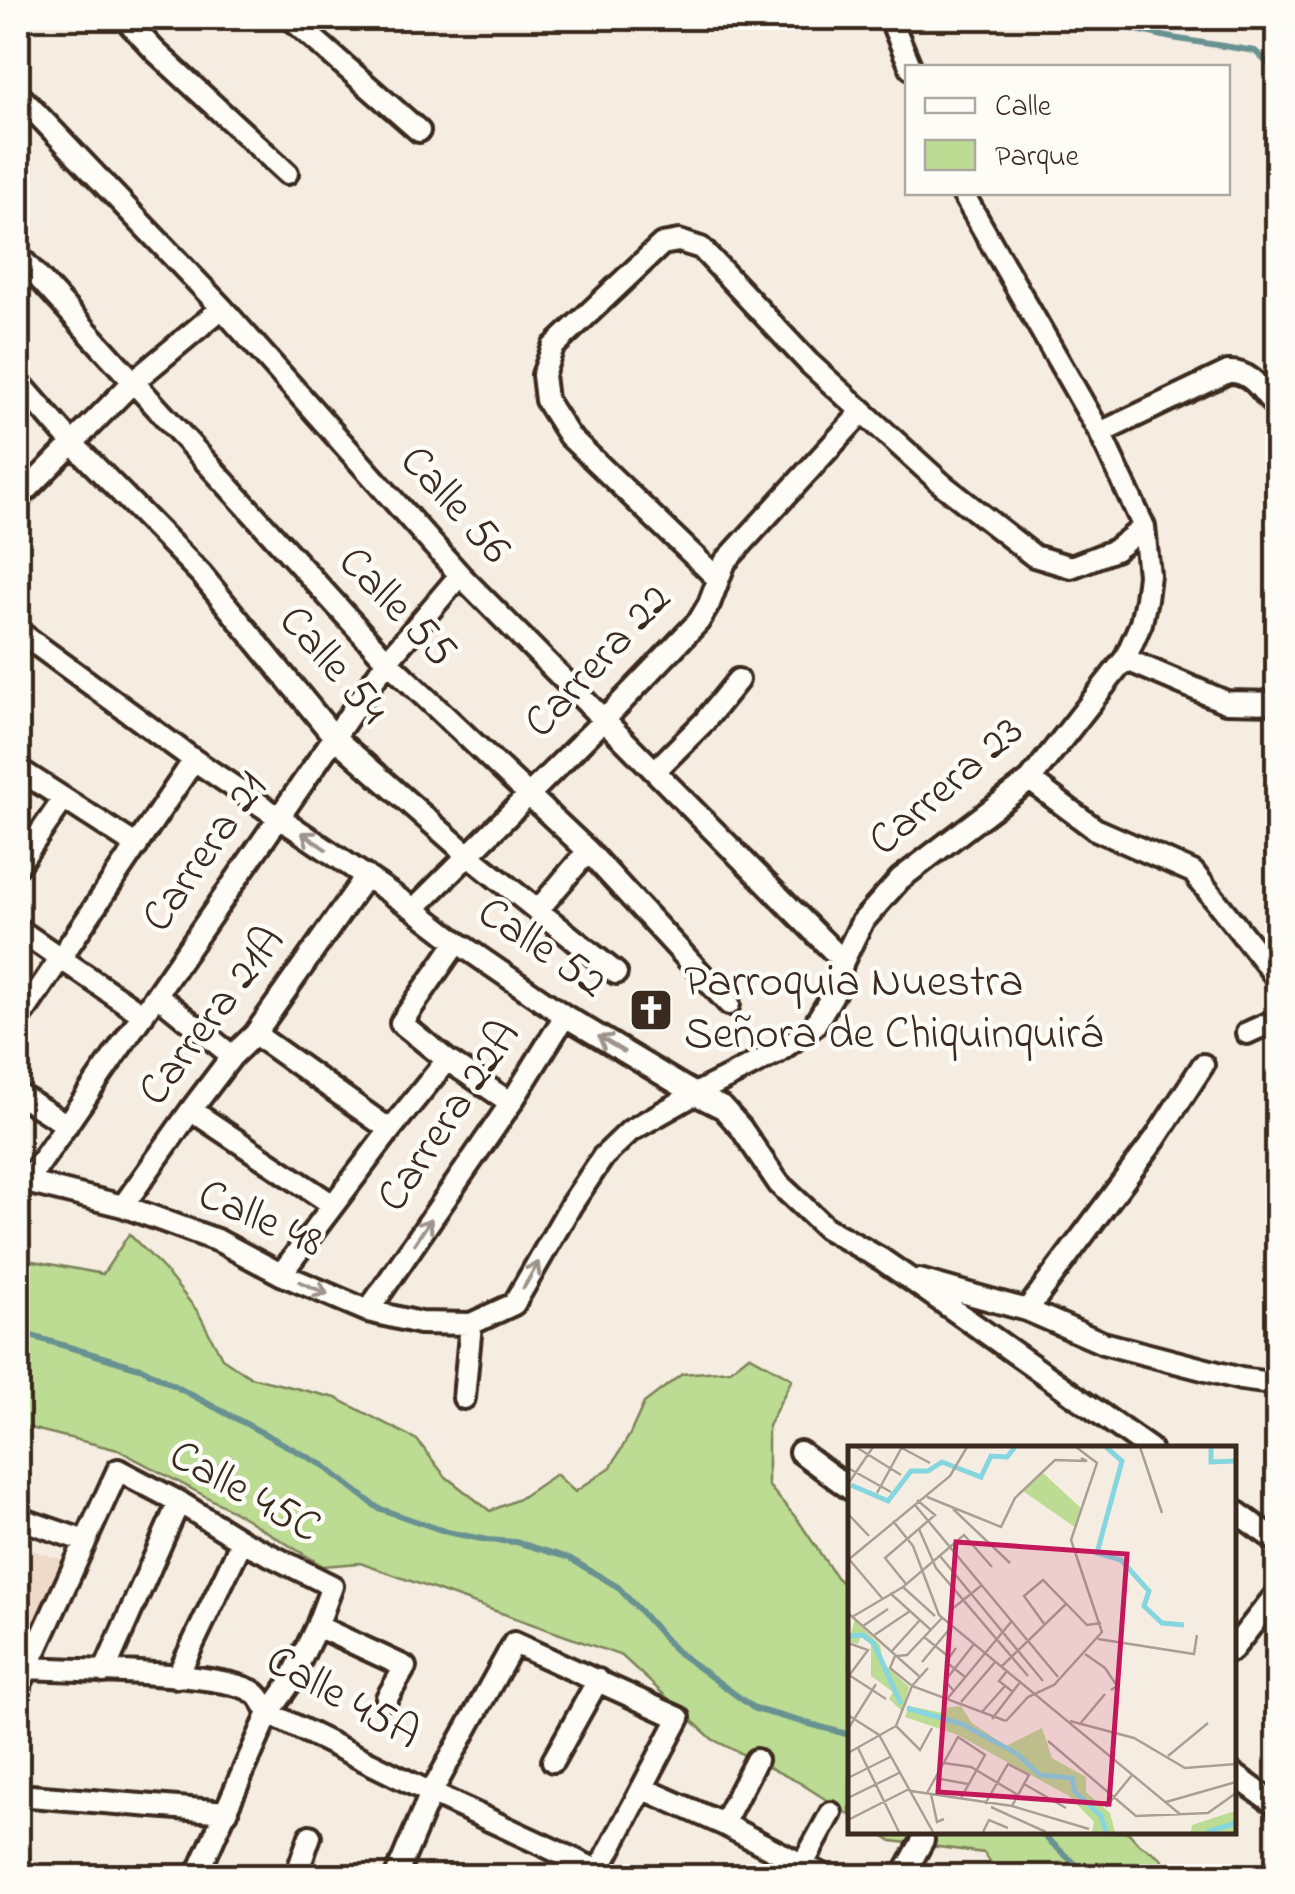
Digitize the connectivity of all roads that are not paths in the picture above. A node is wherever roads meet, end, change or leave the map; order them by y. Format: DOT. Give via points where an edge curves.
graph roads {
  1 [pos="124,18"];
  2 [pos="290,18"];
  3 [pos="890,18"];
  4 [pos="910,65"];
  5 [pos="18,94"];
  6 [pos="420,131"];
  7 [pos="287,173"];
  8 [pos="964,195"];
  9 [pos="18,255"];
  10 [pos="222,308"];
  11 [pos="18,381"];
  12 [pos="133,382"];
  13 [pos="1278,410"];
  14 [pos="863,411"];
  15 [pos="1100,433"];
  16 [pos="73,444"];
  17 [pos="18,500"];
  18 [pos="1144,527"];
  19 [pos="460,575"];
  20 [pos="718,578"];
  21 [pos="18,634"];
  22 [pos="1125,659"];
  23 [pos="388,661"];
  24 [pos="738,680"];
  25 [pos="1278,703"];
  26 [pos="606,720"];
  27 [pos="335,738"];
  28 [pos="194,760"];
  29 [pos="18,769"];
  30 [pos="655,771"];
  31 [pos="1030,780"];
  32 [pos="528,794"];
  33 [pos="63,800"];
  34 [pos="280,816"];
  35 [pos="137,846"];
  36 [pos="588,851"];
  37 [pos="468,855"];
  38 [pos="18,865"];
  39 [pos="366,876"];
  40 [pos="414,909"];
  41 [pos="538,910"];
  42 [pos="18,929"];
  43 [pos="457,942"];
  44 [pos="59,958"];
  45 [pos="844,960"];
  46 [pos="616,972"];
  47 [pos="1278,979"];
  48 [pos="157,994"];
  49 [pos="729,1004"];
  50 [pos="143,1015"];
  51 [pos="566,1016"];
  52 [pos="1278,1020"];
  53 [pos="18,1021"];
  54 [pos="1247,1033"];
  55 [pos="255,1034"];
  56 [pos="232,1056"];
  57 [pos="447,1060"];
  58 [pos="1203,1065"];
  59 [pos="18,1094"];
  60 [pos="695,1094"];
  61 [pos="511,1102"];
  62 [pos="191,1110"];
  63 [pos="67,1125"];
  64 [pos="390,1130"];
  65 [pos="22,1181"];
  66 [pos="333,1205"];
  67 [pos="123,1206"];
  68 [pos="281,1274"];
  69 [pos="907,1276"];
  70 [pos="1027,1310"];
  71 [pos="368,1311"];
  72 [pos="471,1324"];
  73 [pos="1278,1384"];
  74 [pos="464,1398"];
  75 [pos="1146,1446"];
  76 [pos="800,1452"];
  77 [pos="848,1488"];
  78 [pos="179,1502"];
  79 [pos="1235,1511"];
  80 [pos="18,1518"];
  81 [pos="84,1541"];
  82 [pos="242,1541"];
  83 [pos="1278,1542"];
  84 [pos="1278,1592"];
  85 [pos="317,1626"];
  86 [pos="1235,1646"];
  87 [pos="28,1668"];
  88 [pos="104,1672"];
  89 [pos="177,1676"];
  90 [pos="598,1680"];
  91 [pos="18,1689"];
  92 [pos="387,1698"];
  93 [pos="269,1712"];
  94 [pos="756,1760"];
  95 [pos="553,1761"];
  96 [pos="1235,1775"];
  97 [pos="642,1788"];
  98 [pos="432,1793"];
  99 [pos="18,1795"];
  100 [pos="1278,1806"];
  101 [pos="227,1812"];
  102 [pos="831,1814"];
  103 [pos="723,1824"];
  104 [pos="310,1836"];
  105 [pos="923,1840"];
  106 [pos="799,1871"];
  107 [pos="598,1874"];
  108 [pos="198,1876"];
  109 [pos="296,1876"];
  110 [pos="396,1876"];
  111 [pos="825,1876"];
  112 [pos="903,1876"];
  1 -- 7 [label="street"];
  2 -- 6 [label="street"];
  3 -- 4 [label="street"];
  5 -- 10 [label="street, Calle 56"];
  8 -- 15 [label="street, Carrera 23"];
  9 -- 12 [label="street, Calle 55"];
  10 -- 12 [label="street"];
  10 -- 19 [label="street, Calle 56"];
  11 -- 16 [label="street, Calle 54"];
  12 -- 16 [label="street"];
  12 -- 23 [label="street, Calle 55"];
  13 -- 15 [label="street" via="1250,376 1228,372"];
  14 -- 18 [label="street" via="943,486 1034,556 1071,566 1115,550"];
  14 -- 20 [label="street, Carrera 22" via="725,562"];
  14 -- 20 [label="street" via="701,248 679,241 662,244 553,347 543,375 546,400 570,436"];
  15 -- 18 [label="street, Carrera 23"];
  16 -- 17 [label="street"];
  16 -- 27 [label="street, Calle 54" via="202,574"];
  18 -- 22 [label="street, Carrera 23" via="1146,599"];
  19 -- 23 [label="street, Carrera 21"];
  19 -- 26 [label="street, Calle 56"];
  20 -- 26 [label="street, Carrera 22" via="699,621"];
  21 -- 28 [label="street, Calle 52"];
  22 -- 25 [label="street" via="1226,702"];
  22 -- 31 [label="street, Carrera 23"];
  23 -- 27 [label="street, Carrera 21"];
  23 -- 32 [label="street, Calle 55"];
  24 -- 30 [label="street"];
  26 -- 30 [label="street, Calle 56"];
  26 -- 32 [label="street, Carrera 22"];
  27 -- 34 [label="street, Carrera 21"];
  27 -- 37 [label="street, Calle 54"];
  28 -- 34 [label="street, Calle 52"];
  28 -- 35 [label="street"];
  29 -- 33 [label="street"];
  30 -- 45 [label="street, Calle 56"];
  31 -- 45 [label="street, Carrera 23" via="900,878 862,922"];
  31 -- 47 [label="street" via="1095,829 1194,872"];
  32 -- 36 [label="street, Calle 55"];
  32 -- 37 [label="street, Carrera 22"];
  33 -- 35 [label="street"];
  33 -- 38 [label="street"];
  39 -- 34 [label="street, Calle 52, one-way"];
  34 -- 48 [label="street, Carrera 21"];
  35 -- 44 [label="street"];
  36 -- 41 [label="street"];
  36 -- 49 [label="street, Calle 55"];
  37 -- 40 [label="street, Carrera 22"];
  37 -- 41 [label="street, Calle 54"];
  39 -- 40 [label="street, Calle 52"];
  39 -- 55 [label="street, Carrera 21A"];
  40 -- 43 [label="street, Calle 52"];
  41 -- 46 [label="street, Calle 54"];
  42 -- 44 [label="street"];
  43 -- 51 [label="street, Calle 52"];
  43 -- 57 [label="street" via="401,1023"];
  44 -- 50 [label="street"];
  44 -- 53 [label="street"];
  45 -- 60 [label="street, Carrera 23" via="814,1026"];
  48 -- 50 [label="street, Carrera 21"];
  48 -- 56 [label="street"];
  50 -- 63 [label="street, Carrera 21"];
  60 -- 51 [label="street, Calle 52, one-way"];
  51 -- 61 [label="street, Carrera 22A"];
  52 -- 54 [label="street"];
  55 -- 56 [label="street, Carrera 21A"];
  55 -- 64 [label="street"];
  56 -- 62 [label="street, Carrera 21A"];
  57 -- 61 [label="street"];
  57 -- 64 [label="street"];
  58 -- 70 [label="street"];
  59 -- 63 [label="street"];
  60 -- 69 [label="street, Calle 52" via="723,1108 779,1184 826,1228"];
  72 -- 60 [label="street, Carrera 23, one-way" via="514,1304 603,1157 630,1132"];
  71 -- 61 [label="street, Carrera 22A, one-way"];
  62 -- 66 [label="street"];
  62 -- 67 [label="street, Carrera 21A"];
  63 -- 65 [label="street, Carrera 21"];
  64 -- 66 [label="street"];
  65 -- 67 [label="street, Calle 48"];
  66 -- 68 [label="street"];
  67 -- 68 [label="street, Calle 48" via="219,1241"];
  68 -- 71 [label="street, Calle 48, one-way"];
  69 -- 70 [label="street"];
  69 -- 75 [label="street, Calle 52"];
  70 -- 73 [label="street" via="1103,1343"];
  71 -- 72 [label="street, Calle 48" via="420,1323"];
  72 -- 74 [label="street"];
  76 -- 77 [label="street"];
  78 -- 81 [label="street, Calle 45C" via="118,1470"];
  78 -- 82 [label="street, Calle 45C"];
  78 -- 88 [label="street"];
  79 -- 83 [label="street"];
  80 -- 81 [label="street"];
  81 -- 87 [label="street"];
  82 -- 85 [label="street, Calle 45C" via="332,1586"];
  82 -- 89 [label="street"];
  84 -- 86 [label="street"];
  85 -- 92 [label="street" via="405,1668"];
  85 -- 93 [label="street"];
  87 -- 88 [label="street, Calle 45A"];
  87 -- 91 [label="street"];
  88 -- 89 [label="street, Calle 45A"];
  89 -- 93 [label="street, Calle 45A" via="231,1682 255,1693"];
  90 -- 95 [label="street"];
  90 -- 97 [label="street" via="678,1718"];
  90 -- 98 [label="street" via="514,1643"];
  93 -- 98 [label="street, Calle 45A"];
  93 -- 101 [label="street"];
  94 -- 103 [label="street"];
  96 -- 100 [label="street"];
  97 -- 103 [label="street"];
  97 -- 107 [label="street"];
  98 -- 107 [label="street, Calle 45A"];
  98 -- 110 [label="street"];
  99 -- 101 [label="street"];
  101 -- 108 [label="street"];
  102 -- 106 [label="street"];
  103 -- 106 [label="street"];
  104 -- 109 [label="street"];
  105 -- 112 [label="street"];
  106 -- 111 [label="street"];
}
